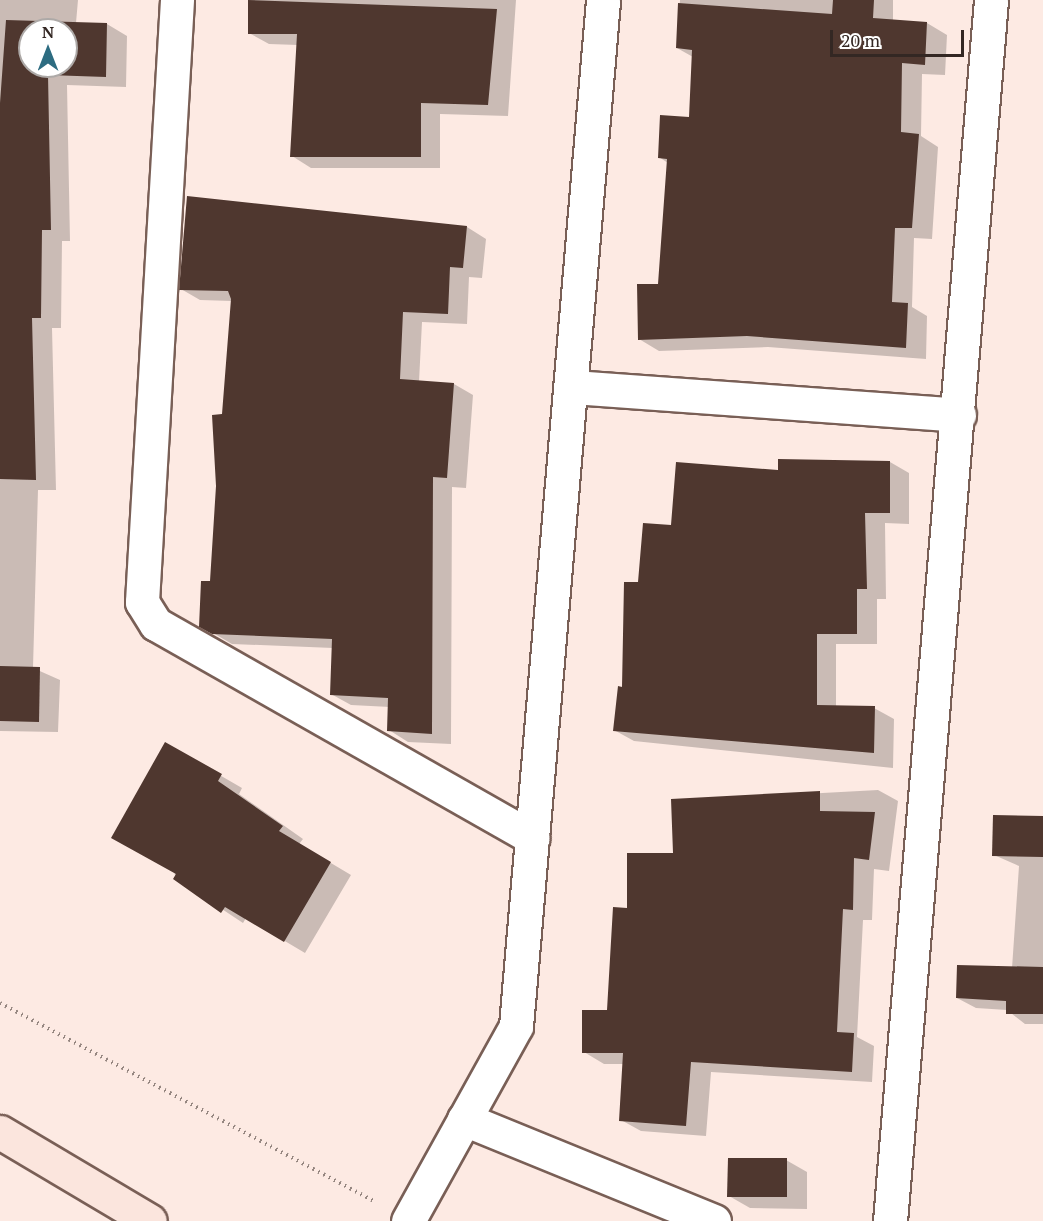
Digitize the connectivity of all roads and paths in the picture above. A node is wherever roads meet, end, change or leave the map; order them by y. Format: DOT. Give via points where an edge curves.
graph roads {
  1 [pos="177,0"];
  2 [pos="603,0"];
  3 [pos="992,0"];
  4 [pos="572,387"];
  5 [pos="959,416"];
  6 [pos="532,838"];
  7 [pos="0,1004"];
  8 [pos="464,1119"];
  9 [pos="0,1132"];
  10 [pos="408,1220"];
  11 [pos="150,1221"];
  12 [pos="714,1221"];
  13 [pos="890,1221"];
  1 -- 6 [label="street" via="142,602 156,624"];
  2 -- 4 [label="street"];
  3 -- 5 [label="street"];
  4 -- 5 [label="street"];
  4 -- 6 [label="street"];
  5 -- 13 [label="street"];
  6 -- 8 [label="street" via="516,1026"];
  7 -- 10 [label="path"];
  8 -- 10 [label="street"];
  8 -- 12 [label="street"];
  9 -- 11 [label="street"];
}
